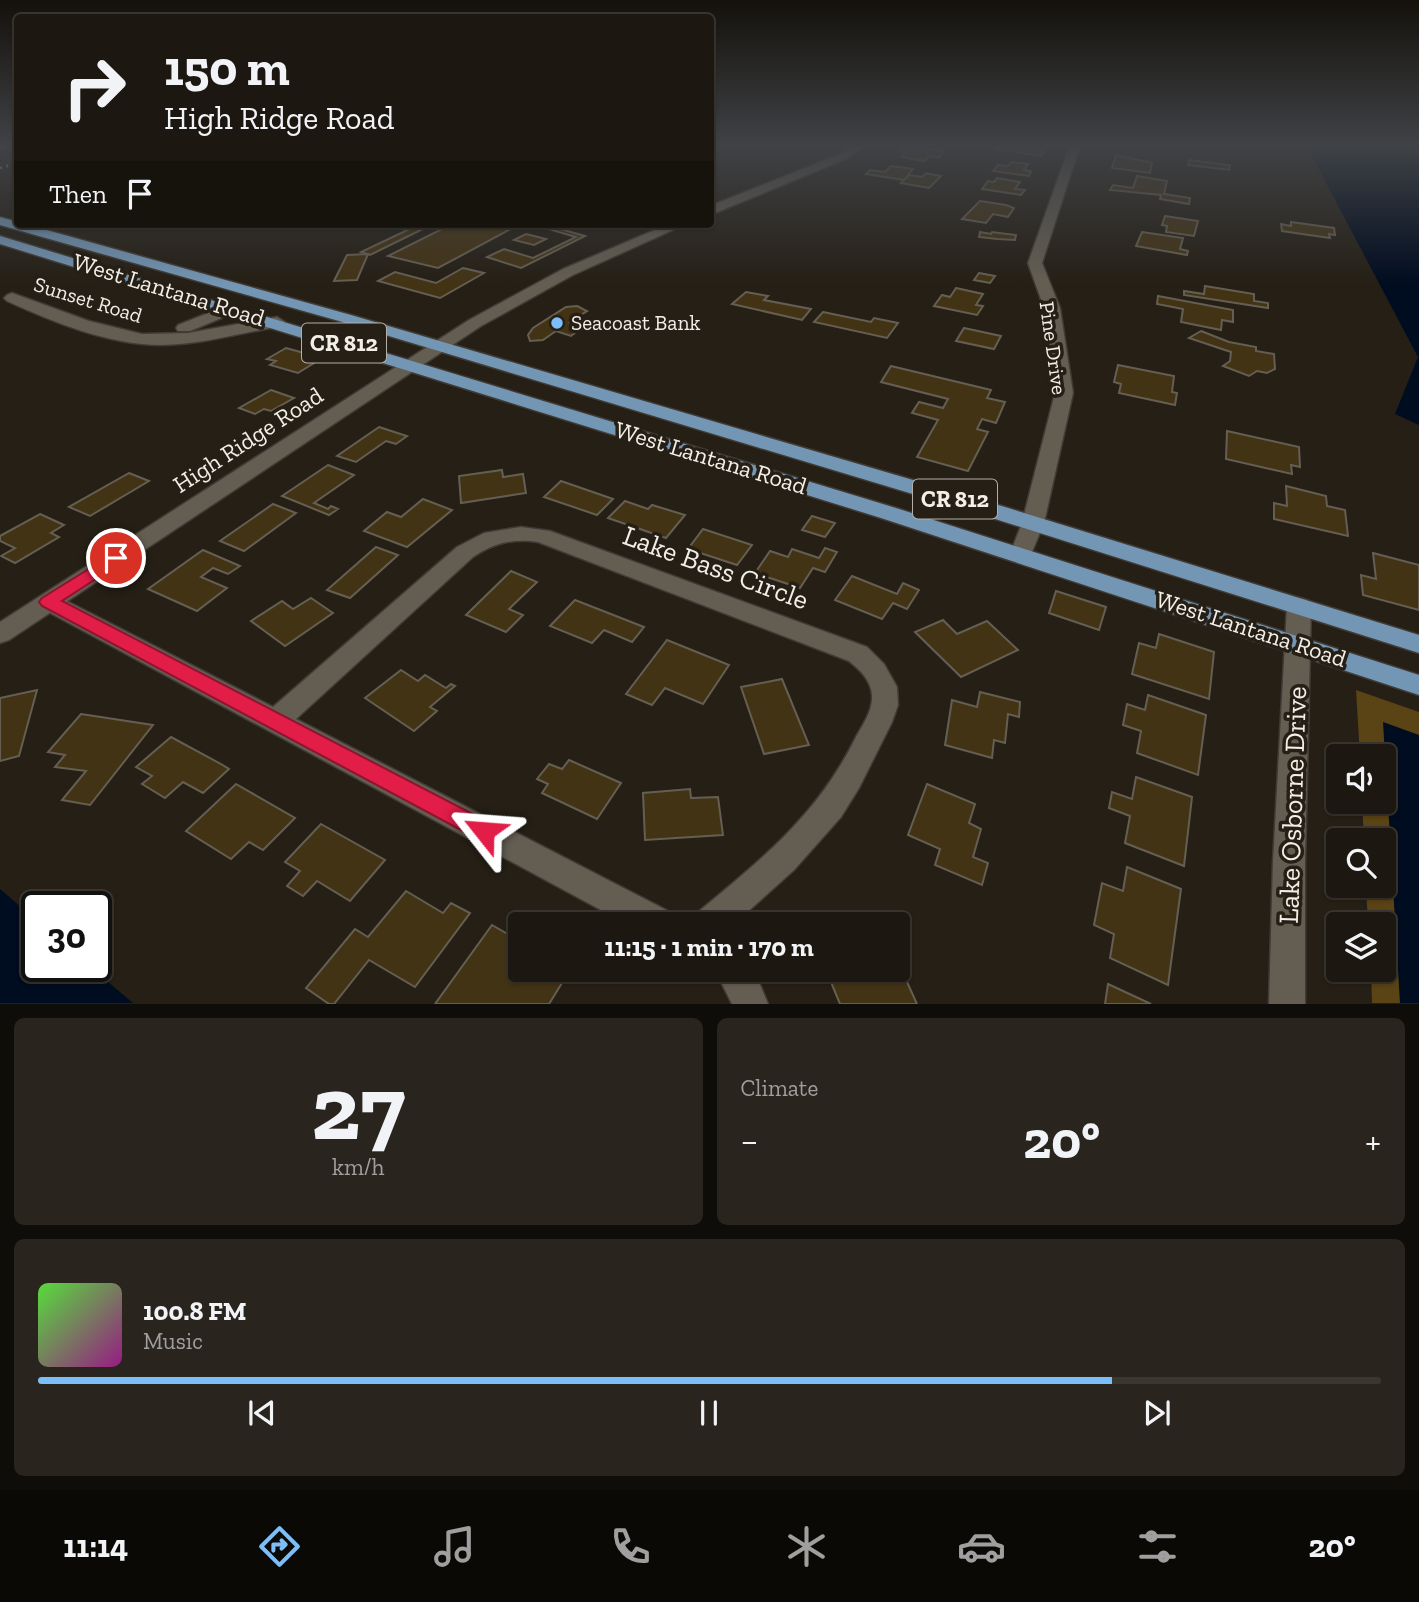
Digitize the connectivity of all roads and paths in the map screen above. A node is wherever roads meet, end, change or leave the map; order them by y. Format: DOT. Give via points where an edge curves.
graph roads {
  1 [pos="757,192"];
  2 [pos="1059,192"];
  3 [pos="714,209"];
  4 [pos="25,228"];
  5 [pos="671,228"];
  6 [pos="0,240"];
  7 [pos="259,294"];
  8 [pos="6,296"];
  9 [pos="231,309"];
  10 [pos="277,323"];
  11 [pos="439,347"];
  12 [pos="411,364"];
  13 [pos="1033,523"];
  14 [pos="1021,554"];
  15 [pos="48,602"];
  16 [pos="1299,606"];
  17 [pos="0,634"];
  18 [pos="1298,644"];
  19 [pos="1419,644"];
  20 [pos="1419,685"];
  21 [pos="276,721"];
  22 [pos="637,912"];
  23 [pos="723,912"];
  24 [pos="742,982"];
  25 [pos="750,1003"];
  26 [pos="1287,1003"];
  1 -- 3 [label="street"];
  2 -- 13 [label="street, Pine Drive" via="1035,263 1052,309 1064,393"];
  4 -- 7 [label="main road, West Lantana Road / CR 812"];
  5 -- 11 [label="street, High Ridge Road" via="568,272"];
  6 -- 9 [label="main road, West Lantana Road / CR 812"];
  7 -- 9 [label="main road"];
  7 -- 11 [label="main road, West Lantana Road / CR 812"];
  8 -- 9 [label="street, Sunset Road" via="162,331"];
  8 -- 10 [label="street, Sunset Road" via="144,339"];
  9 -- 10 [label="main road, West Lantana Road / CR 812"];
  10 -- 12 [label="main road, West Lantana Road / CR 812"];
  11 -- 12 [label="street, High Ridge Road"];
  11 -- 13 [label="main road, West Lantana Road / CR 812"];
  12 -- 14 [label="main road, West Lantana Road / CR 812"];
  12 -- 15 [label="street, High Ridge Road"];
  13 -- 14 [label="street, Pine Drive"];
  13 -- 16 [label="main road, West Lantana Road / CR 812"];
  14 -- 18 [label="main road, West Lantana Road / CR 812"];
  15 -- 17 [label="street, High Ridge Road"];
  15 -- 21 [label="street"];
  16 -- 18 [label="street, Lake Osborne Drive"];
  16 -- 19 [label="main road, West Lantana Road / CR 812"];
  18 -- 20 [label="main road, West Lantana Road / CR 812"];
  18 -- 26 [label="street, Lake Osborne Drive"];
  21 -- 22 [label="street"];
  21 -- 23 [label="street, Lake Bass Circle" via="466,552 509,533 542,536 858,654 882,680 886,696 884,712 853,774 824,816 790,853"];
  24 -- 25 [label="street"];
}
